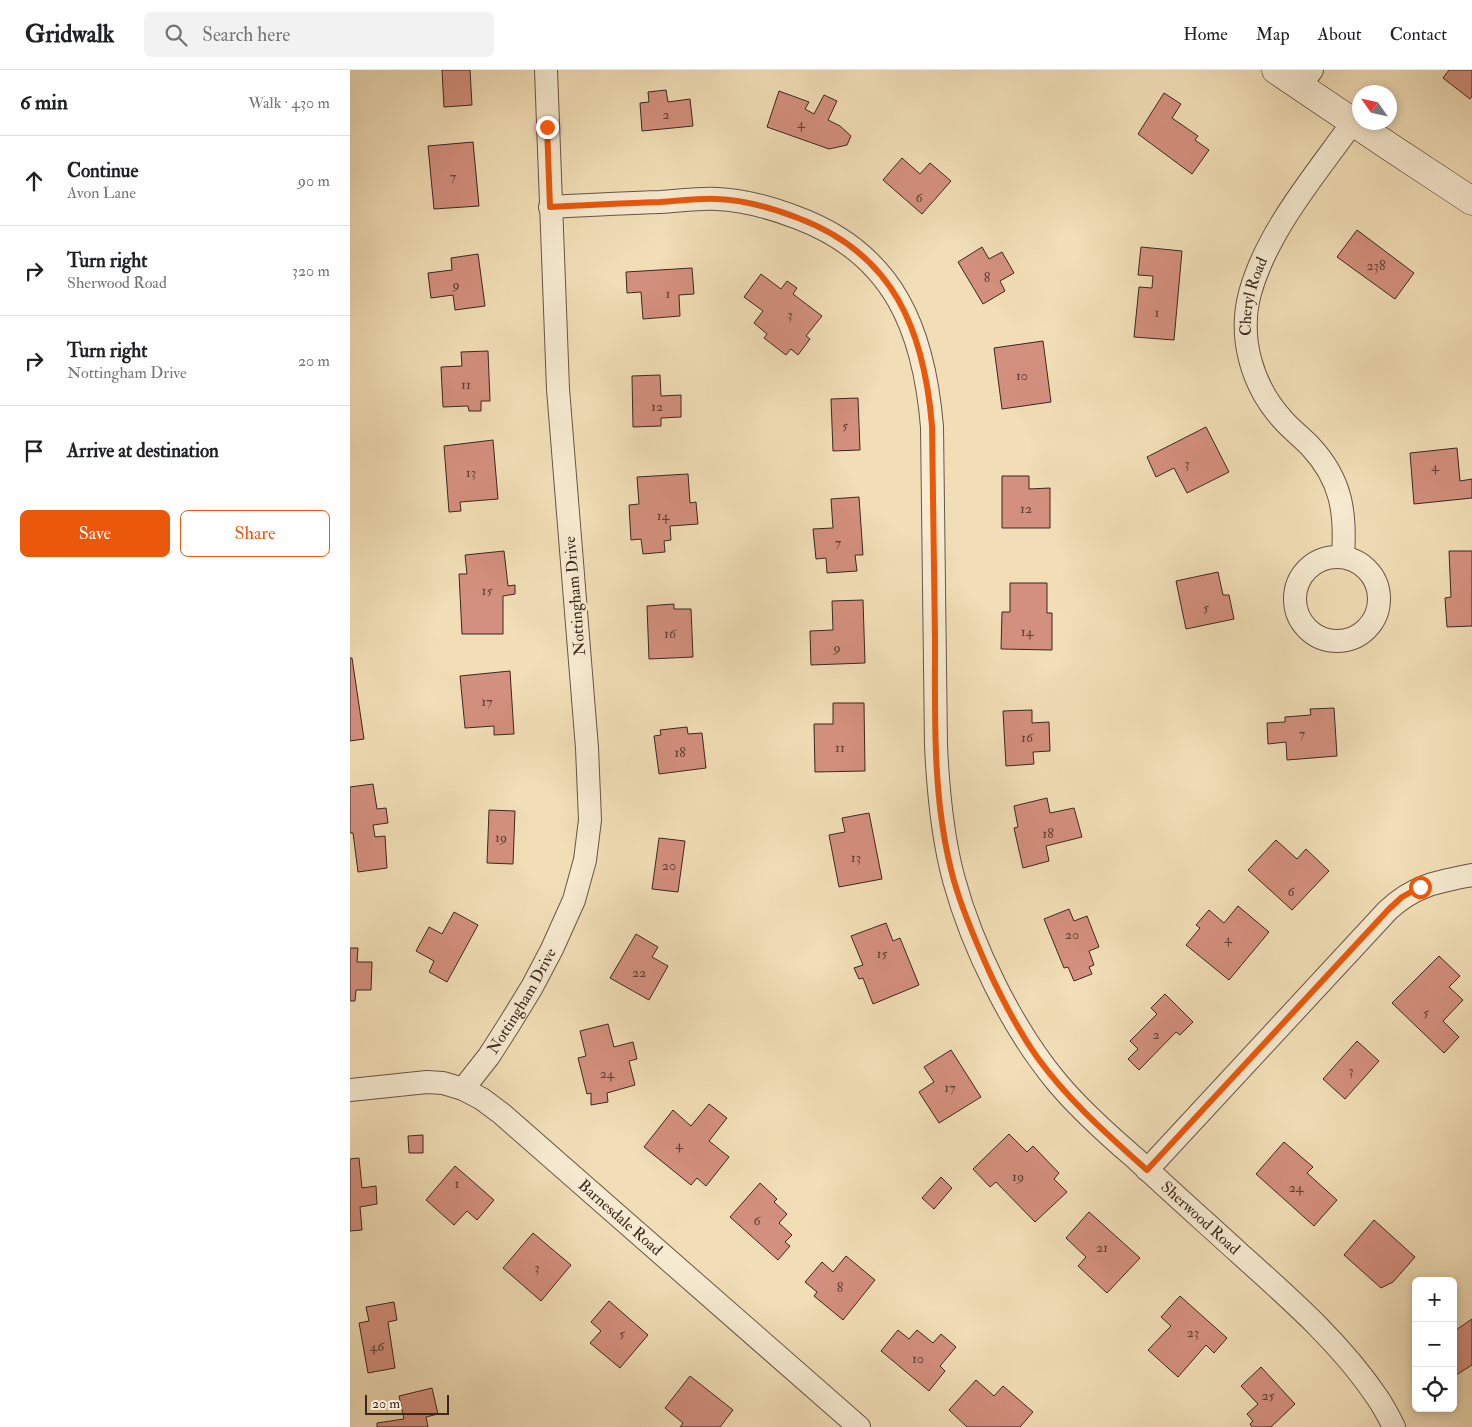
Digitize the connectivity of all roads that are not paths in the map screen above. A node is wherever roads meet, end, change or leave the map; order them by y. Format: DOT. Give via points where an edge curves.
graph roads {
  1 [pos="546,70"];
  2 [pos="1276,70"];
  3 [pos="1306,78"];
  4 [pos="1352,121"];
  5 [pos="1352,123"];
  6 [pos="1365,130"];
  7 [pos="1472,201"];
  8 [pos="550,207"];
  9 [pos="1343,557"];
  10 [pos="1472,874"];
  11 [pos="463,1089"];
  12 [pos="350,1090"];
  13 [pos="1147,1170"];
  14 [pos="834,1419"];
  15 [pos="858,1427"];
  16 [pos="1394,1427"];
  1 -- 8 [label="street, Nottingham Drive"];
  2 -- 3 [label="street"];
  3 -- 4 [label="street"];
  5 -- 9 [label="street, Cheryl Road" via="1268,248 1250,294 1246,316 1246,341 1258,384 1282,420 1328,468 1338,488 1345,531"];
  6 -- 7 [label="street"];
  8 -- 11 [label="street, Nottingham Drive" via="558,389 590,820 585,860 574,900 552,949 510,1023"];
  8 -- 13 [label="street, Sherwood Road" via="716,199 751,203 810,222 840,238 864,256 886,280 902,306 923,363 929,394 936,745 942,814 954,880 998,989 1037,1056 1083,1110"];
  10 -- 13 [label="street" via="1420,887 1402,897"];
  11 -- 12 [label="street, Barnesdale Road" via="427,1082"];
  11 -- 14 [label="street, Barnesdale Road" via="502,1114"];
  13 -- 16 [label="street, Sherwood Road" via="1324,1333 1373,1391"];
  14 -- 15 [label="street, Barnesdale Road"];
}
